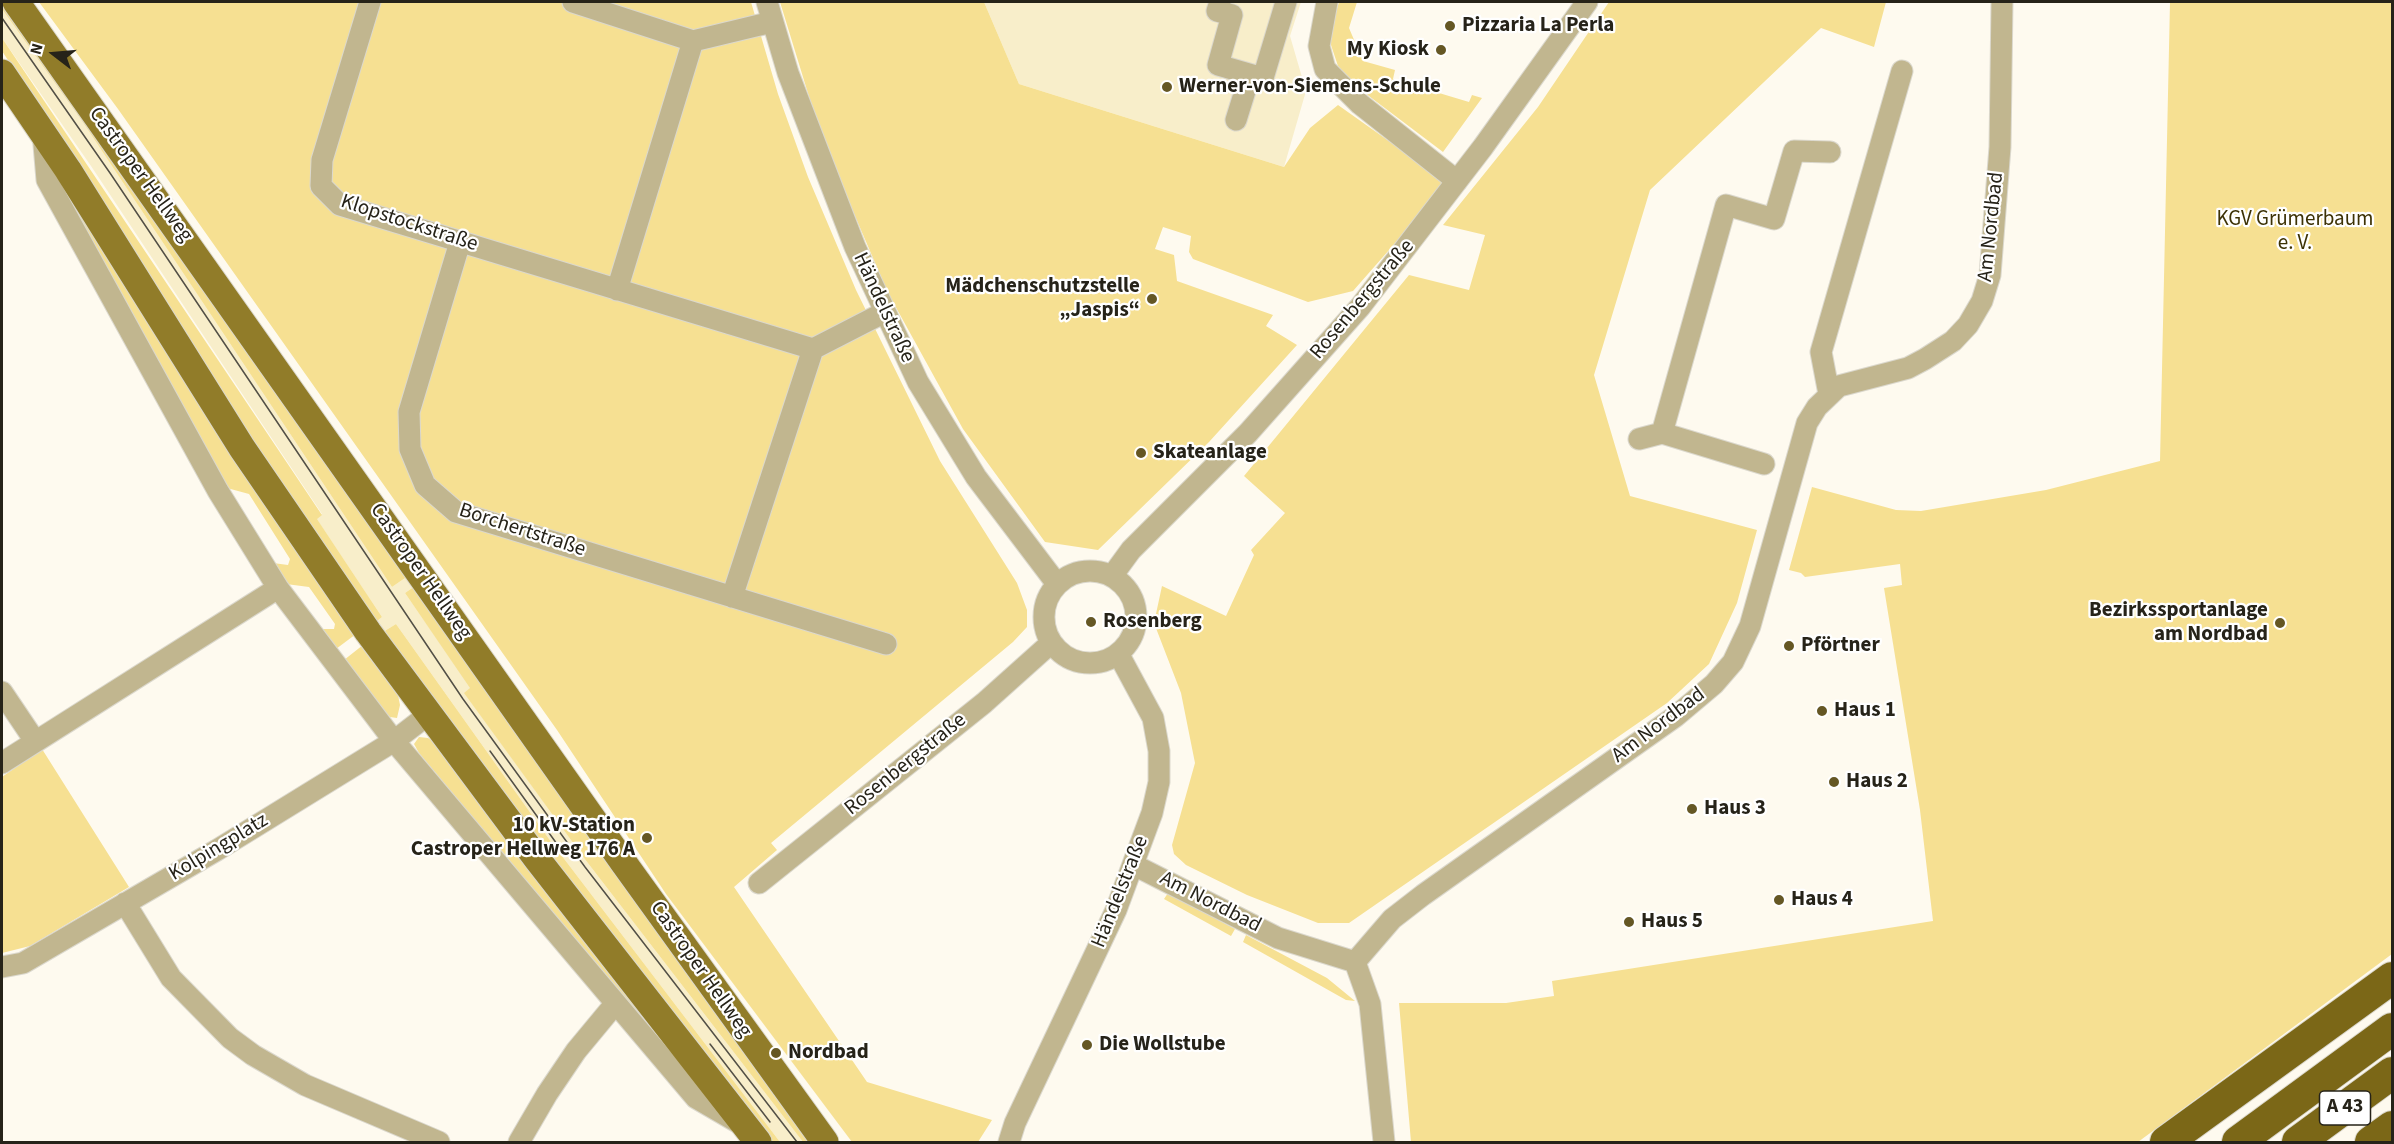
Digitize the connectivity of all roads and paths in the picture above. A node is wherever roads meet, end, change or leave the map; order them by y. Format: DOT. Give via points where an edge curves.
graph roads {
  1 [pos="16,2"];
  2 [pos="370,2"];
  3 [pos="573,2"];
  4 [pos="1220,2"];
  5 [pos="1286,2"];
  6 [pos="1327,2"];
  7 [pos="1587,2"];
  8 [pos="2002,2"];
  9 [pos="769,12"];
  10 [pos="693,41"];
  11 [pos="1902,71"];
  12 [pos="2,73"];
  13 [pos="1250,75"];
  14 [pos="1236,120"];
  15 [pos="43,132"];
  16 [pos="1830,152"];
  17 [pos="1457,181"];
  18 [pos="460,242"];
  19 [pos="616,290"];
  20 [pos="885,312"];
  21 [pos="813,349"];
  22 [pos="1829,394"];
  23 [pos="1662,433"];
  24 [pos="1639,439"];
  25 [pos="1764,464"];
  26 [pos="1112,576"];
  27 [pos="1057,584"];
  28 [pos="278,588"];
  29 [pos="732,597"];
  30 [pos="1051,643"];
  31 [pos="886,644"];
  32 [pos="1119,655"];
  33 [pos="2,692"];
  34 [pos="429,714"];
  35 [pos="34,741"];
  36 [pos="394,741"];
  37 [pos="2,763"];
  38 [pos="1134,865"];
  39 [pos="759,883"];
  40 [pos="125,903"];
  41 [pos="1355,962"];
  42 [pos="2,967"];
  43 [pos="2392,978"];
  44 [pos="615,1004"];
  45 [pos="2392,1009"];
  46 [pos="2392,1029"];
  47 [pos="2331,1073"];
  48 [pos="2392,1073"];
  49 [pos="2392,1126"];
  50 [pos="1012,1133"];
  51 [pos="752,1135"];
  52 [pos="439,1143"];
  53 [pos="519,1143"];
  54 [pos="825,1143"];
  55 [pos="1000,1143"];
  56 [pos="1384,1143"];
  57 [pos="2166,1143"];
  58 [pos="2238,1143"];
  59 [pos="2298,1143"];
  60 [pos="2371,1143"];
  1 -- 54 [label="main road, Castroper Hellweg"];
  2 -- 18 [label="street, Klopstockstraße" via="322,160 321,186 340,205"];
  3 -- 10 [label="street"];
  4 -- 13 [label="street" via="1217,11 1232,15 1218,65"];
  5 -- 13 [label="street" via="1263,78"];
  6 -- 17 [label="street" via="1319,46 1325,69 1360,104"];
  7 -- 17 [label="street, Rosenbergstraße"];
  8 -- 22 [label="street, Am Nordbad" via="2000,147 1990,275 1982,301 1953,341 1925,359 1908,368 1852,381"];
  9 -- 10 [label="street"];
  9 -- 20 [label="street, Händelstraße" via="788,73 855,247"];
  10 -- 19 [label="street"];
  11 -- 22 [label="street" via="1821,352"];
  12 -- 15 [label="main road"];
  13 -- 14 [label="street"];
  15 -- 28 [label="street" via="47,180 218,491"];
  15 -- 34 [label="main road" via="293,525"];
  16 -- 23 [label="street" via="1794,151 1774,219 1726,205"];
  17 -- 26 [label="street, Rosenbergstraße" via="1359,307 1248,433 1131,550"];
  18 -- 19 [label="street, Klopstockstraße"];
  18 -- 29 [label="street, Borchertstraße" via="409,412 410,449 425,485 456,512"];
  19 -- 21 [label="street, Klopstockstraße"];
  20 -- 21 [label="street"];
  20 -- 27 [label="street, Händelstraße" via="918,382 963,458"];
  21 -- 29 [label="street"];
  22 -- 41 [label="street, Am Nordbad" via="1807,423 1757,606 1733,662 1676,716 1392,919"];
  23 -- 24 [label="street"];
  23 -- 25 [label="street"];
  26 -- 27 [label="street" via="1083,571"];
  26 -- 32 [label="street" via="1130,593 1137,616 1132,638"];
  27 -- 30 [label="street" via="1044,612 1044,628"];
  28 -- 35 [label="street"];
  28 -- 36 [label="street"];
  29 -- 31 [label="street, Borchertstraße"];
  30 -- 32 [label="street" via="1064,657 1082,664 1101,663"];
  30 -- 39 [label="street, Rosenbergstraße" via="984,703"];
  32 -- 38 [label="street, Händelstraße" via="1153,718 1159,751 1159,782"];
  33 -- 35 [label="street"];
  34 -- 36 [label="street, Kolpingplatz"];
  34 -- 51 [label="main road"];
  35 -- 37 [label="street"];
  36 -- 40 [label="street, Kolpingplatz"];
  36 -- 44 [label="street"];
  38 -- 41 [label="street, Am Nordbad" via="1278,938"];
  38 -- 50 [label="street, Händelstraße"];
  40 -- 42 [label="street, Kolpingplatz" via="23,963"];
  40 -- 52 [label="street" via="171,978 230,1038 305,1085"];
  41 -- 56 [label="street" via="1370,1004"];
  43 -- 57 [label="highway"];
  44 -- 51 [label="street" via="696,1098"];
  44 -- 53 [label="street" via="571,1060"];
  45 -- 47 [label="highway"];
  46 -- 47 [label="highway, A 43"];
  47 -- 58 [label="highway, A 43"];
  48 -- 59 [label="highway, A 43"];
  49 -- 60 [label="highway"];
  50 -- 55 [label="street, Händelstraße"];
}
